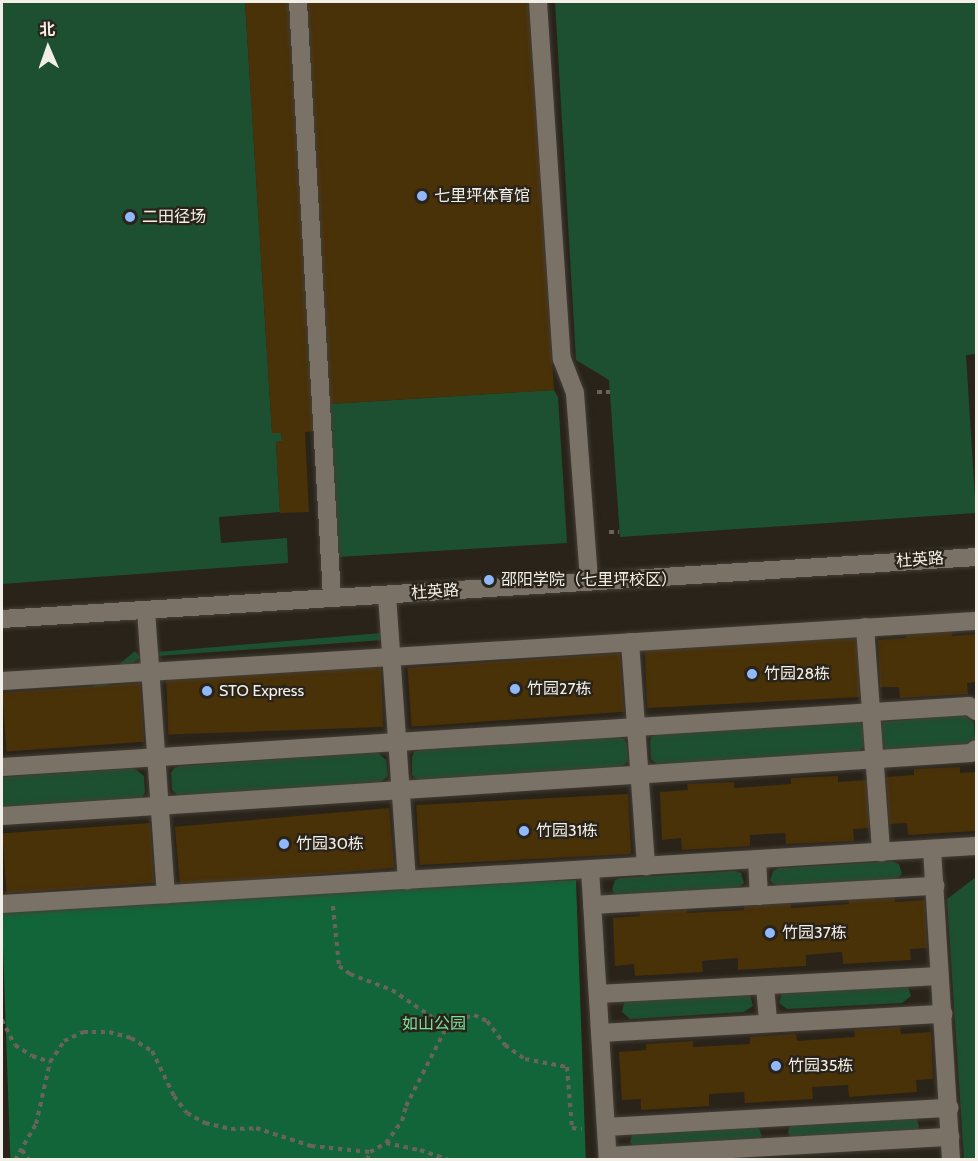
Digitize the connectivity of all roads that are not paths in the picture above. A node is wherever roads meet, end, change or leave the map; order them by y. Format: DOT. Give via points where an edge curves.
graph roads {
  1 [pos="298,2"];
  2 [pos="538,2"];
  3 [pos="976,557"];
  4 [pos="589,581"];
  5 [pos="387,595"];
  6 [pos="332,598"];
  7 [pos="146,610"];
  8 [pos="2,619"];
  9 [pos="974,621"];
  10 [pos="866,627"];
  11 [pos="630,642"];
  12 [pos="392,656"];
  13 [pos="151,671"];
  14 [pos="2,681"];
  15 [pos="976,711"];
  16 [pos="871,712"];
  17 [pos="636,727"];
  18 [pos="398,742"];
  19 [pos="976,749"];
  20 [pos="157,757"];
  21 [pos="874,759"];
  22 [pos="2,767"];
  23 [pos="639,774"];
  24 [pos="401,790"];
  25 [pos="160,806"];
  26 [pos="2,816"];
  27 [pos="975,846"];
  28 [pos="932,849"];
  29 [pos="881,852"];
  30 [pos="757,859"];
  31 [pos="646,866"];
  32 [pos="590,869"];
  33 [pos="407,880"];
  34 [pos="935,886"];
  35 [pos="166,894"];
  36 [pos="759,896"];
  37 [pos="2,904"];
  38 [pos="592,905"];
  39 [pos="940,976"];
  40 [pos="765,986"];
  41 [pos="598,994"];
  42 [pos="943,1014"];
  43 [pos="768,1023"];
  44 [pos="600,1033"];
  45 [pos="949,1108"];
  46 [pos="774,1117"];
  47 [pos="606,1127"];
  48 [pos="950,1137"];
  49 [pos="776,1146"];
  50 [pos="608,1158"];
  51 [pos="951,1160"];
  1 -- 6 [label="street"];
  2 -- 4 [label="street" via="562,359 575,393"];
  3 -- 4 [label="street, 杜英路"];
  4 -- 5 [label="street, 杜英路"];
  5 -- 6 [label="street, 杜英路"];
  5 -- 12 [label="street"];
  6 -- 7 [label="street, 杜英路"];
  7 -- 8 [label="street, 杜英路"];
  7 -- 13 [label="street"];
  9 -- 10 [label="street"];
  10 -- 11 [label="street"];
  10 -- 16 [label="street"];
  11 -- 12 [label="street"];
  11 -- 17 [label="street"];
  12 -- 13 [label="street"];
  12 -- 18 [label="street"];
  13 -- 14 [label="street"];
  13 -- 20 [label="street"];
  15 -- 16 [label="street" via="969,706"];
  16 -- 17 [label="street"];
  16 -- 21 [label="street"];
  17 -- 18 [label="street"];
  17 -- 23 [label="street"];
  18 -- 20 [label="street"];
  18 -- 24 [label="street"];
  19 -- 21 [label="street" via="971,753"];
  20 -- 22 [label="street"];
  20 -- 25 [label="street"];
  21 -- 23 [label="street"];
  21 -- 29 [label="street"];
  23 -- 24 [label="street"];
  23 -- 31 [label="street"];
  24 -- 25 [label="street"];
  24 -- 33 [label="street"];
  25 -- 26 [label="street"];
  25 -- 35 [label="street"];
  27 -- 28 [label="street"];
  28 -- 29 [label="street"];
  28 -- 34 [label="street"];
  29 -- 30 [label="street"];
  30 -- 31 [label="street"];
  30 -- 36 [label="street"];
  31 -- 32 [label="street"];
  32 -- 33 [label="street"];
  32 -- 38 [label="street"];
  33 -- 35 [label="street"];
  34 -- 36 [label="street"];
  34 -- 39 [label="street"];
  35 -- 37 [label="street"];
  36 -- 38 [label="street"];
  38 -- 41 [label="street"];
  39 -- 40 [label="street"];
  39 -- 42 [label="street"];
  40 -- 41 [label="street"];
  40 -- 43 [label="street"];
  41 -- 44 [label="street"];
  42 -- 43 [label="street"];
  42 -- 45 [label="street"];
  43 -- 44 [label="street"];
  44 -- 47 [label="street"];
  45 -- 46 [label="street"];
  45 -- 48 [label="street"];
  46 -- 47 [label="street"];
  46 -- 49 [label="street"];
  47 -- 50 [label="street"];
  48 -- 49 [label="street"];
  48 -- 51 [label="street"];
  49 -- 50 [label="street"];
}
